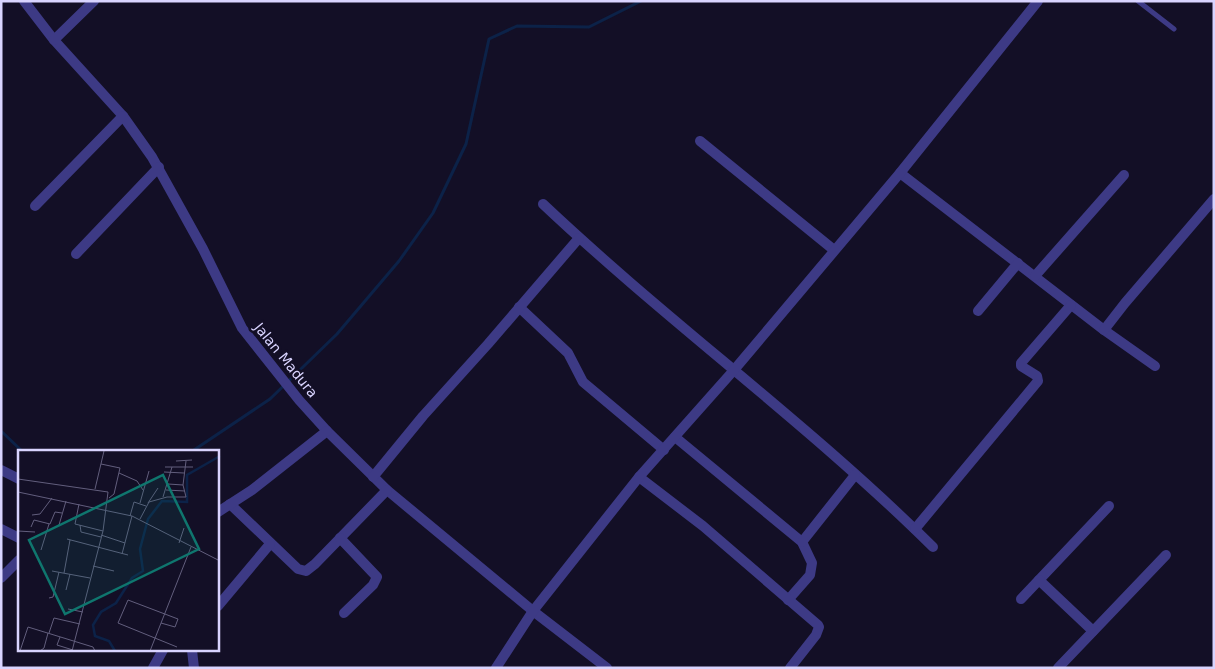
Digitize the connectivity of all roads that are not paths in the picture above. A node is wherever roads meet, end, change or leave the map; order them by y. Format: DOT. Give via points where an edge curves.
graph roads {
  1 [pos="24,1"];
  2 [pos="94,1"];
  3 [pos="1038,1"];
  4 [pos="1138,1"];
  5 [pos="1174,29"];
  6 [pos="54,40"];
  7 [pos="122,116"];
  8 [pos="700,141"];
  9 [pos="159,167"];
  10 [pos="900,172"];
  11 [pos="1124,175"];
  12 [pos="1214,199"];
  13 [pos="543,204"];
  14 [pos="35,206"];
  15 [pos="579,238"];
  16 [pos="834,250"];
  17 [pos="76,254"];
  18 [pos="1018,263"];
  19 [pos="1035,276"];
  20 [pos="1071,305"];
  21 [pos="519,307"];
  22 [pos="978,311"];
  23 [pos="1104,330"];
  24 [pos="1155,366"];
  25 [pos="734,370"];
  26 [pos="327,431"];
  27 [pos="674,437"];
  28 [pos="664,450"];
  29 [pos="1,470"];
  30 [pos="855,475"];
  31 [pos="373,477"];
  32 [pos="639,477"];
  33 [pos="18,478"];
  34 [pos="387,490"];
  35 [pos="230,504"];
  36 [pos="1110,506"];
  37 [pos="219,511"];
  38 [pos="1,529"];
  39 [pos="915,529"];
  40 [pos="18,538"];
  41 [pos="340,538"];
  42 [pos="802,542"];
  43 [pos="270,544"];
  44 [pos="933,547"];
  45 [pos="1166,554"];
  46 [pos="18,561"];
  47 [pos="1,578"];
  48 [pos="1039,580"];
  49 [pos="1021,599"];
  50 [pos="788,600"];
  51 [pos="219,605"];
  52 [pos="533,611"];
  53 [pos="344,613"];
  54 [pos="1093,631"];
  55 [pos="162,652"];
  56 [pos="192,652"];
  57 [pos="153,668"];
  58 [pos="194,668"];
  59 [pos="496,668"];
  60 [pos="607,668"];
  61 [pos="790,668"];
  62 [pos="1058,668"];
  1 -- 6 [label="street, Jalan Madura"];
  2 -- 6 [label="street"];
  3 -- 10 [label="street"];
  4 -- 5 [label="lane"];
  6 -- 7 [label="street, Jalan Madura"];
  7 -- 9 [label="street, Jalan Madura"];
  7 -- 14 [label="street"];
  8 -- 16 [label="street"];
  9 -- 17 [label="street"];
  9 -- 26 [label="street, Jalan Madura" via="242,328 270,366"];
  10 -- 16 [label="street"];
  10 -- 18 [label="street"];
  11 -- 19 [label="street"];
  12 -- 23 [label="street"];
  13 -- 15 [label="street"];
  15 -- 21 [label="street"];
  15 -- 25 [label="street"];
  16 -- 25 [label="street"];
  18 -- 19 [label="street"];
  18 -- 22 [label="street"];
  19 -- 20 [label="street"];
  20 -- 23 [label="street"];
  20 -- 39 [label="street" via="1021,363 1037,376 1038,381"];
  21 -- 28 [label="street" via="568,353 583,382"];
  21 -- 31 [label="street"];
  23 -- 24 [label="street"];
  25 -- 27 [label="street"];
  25 -- 30 [label="street"];
  26 -- 31 [label="street, Jalan Madura"];
  26 -- 35 [label="street"];
  27 -- 28 [label="street"];
  27 -- 42 [label="street"];
  28 -- 32 [label="street"];
  29 -- 33 [label="street"];
  30 -- 39 [label="street"];
  30 -- 42 [label="street"];
  31 -- 34 [label="street, Jalan Madura"];
  32 -- 50 [label="street" via="703,526"];
  32 -- 52 [label="street"];
  34 -- 41 [label="street"];
  34 -- 52 [label="street, Jalan Madura"];
  35 -- 37 [label="street"];
  35 -- 43 [label="street"];
  36 -- 48 [label="street"];
  38 -- 40 [label="street"];
  39 -- 44 [label="street"];
  41 -- 43 [label="street" via="306,571"];
  41 -- 53 [label="street" via="377,577"];
  42 -- 50 [label="street" via="812,563 810,575"];
  43 -- 51 [label="street"];
  45 -- 54 [label="street"];
  46 -- 47 [label="street"];
  48 -- 49 [label="street"];
  48 -- 54 [label="street"];
  50 -- 61 [label="street" via="819,628"];
  52 -- 59 [label="street"];
  52 -- 60 [label="street, Jalan Madura"];
  54 -- 62 [label="street"];
  55 -- 57 [label="street"];
  56 -- 58 [label="street"];
}
